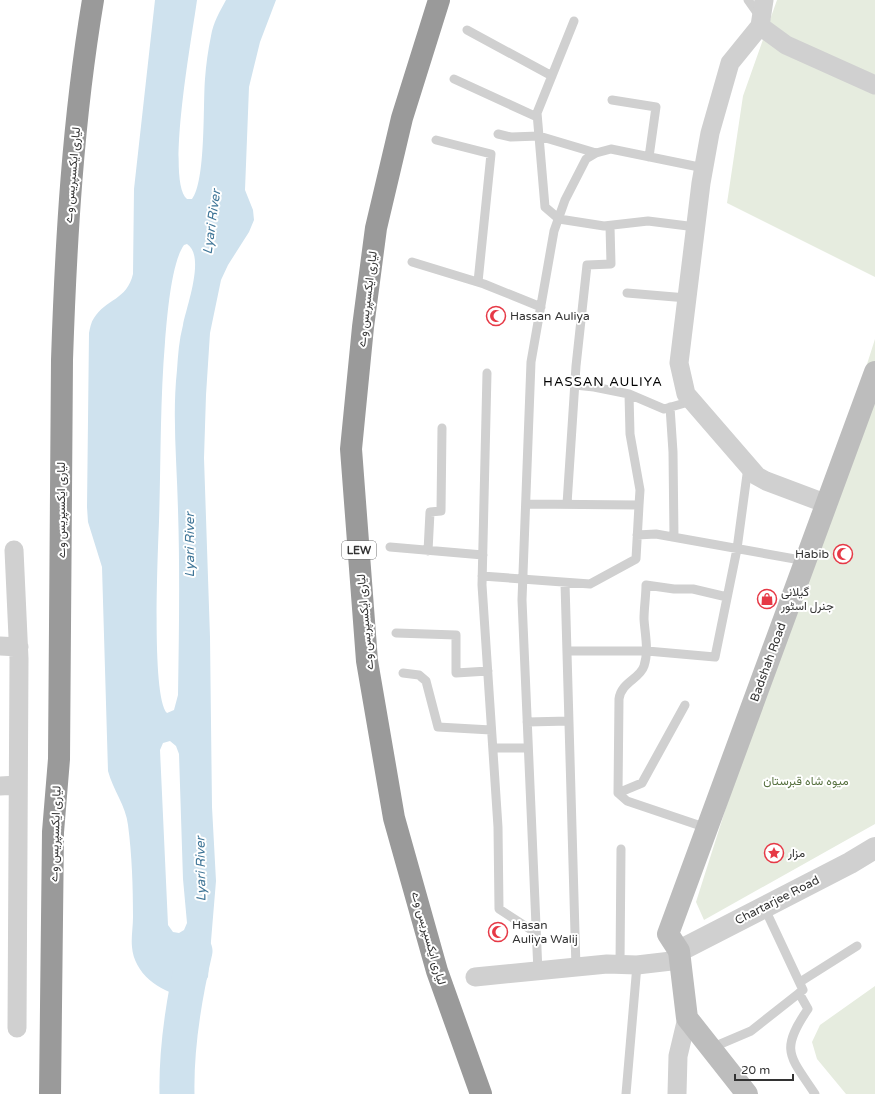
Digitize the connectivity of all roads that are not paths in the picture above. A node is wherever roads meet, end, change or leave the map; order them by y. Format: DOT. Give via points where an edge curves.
graph roads {
  1 [pos="93,0"];
  2 [pos="439,0"];
  3 [pos="748,0"];
  4 [pos="764,0"];
  5 [pos="574,21"];
  6 [pos="760,22"];
  7 [pos="467,30"];
  8 [pos="552,76"];
  9 [pos="454,79"];
  10 [pos="875,85"];
  11 [pos="612,100"];
  12 [pos="537,117"];
  13 [pos="498,134"];
  14 [pos="539,136"];
  15 [pos="436,140"];
  16 [pos="596,153"];
  17 [pos="649,157"];
  18 [pos="704,168"];
  19 [pos="559,219"];
  20 [pos="610,226"];
  21 [pos="696,227"];
  22 [pos="412,262"];
  23 [pos="478,282"];
  24 [pos="627,293"];
  25 [pos="687,298"];
  26 [pos="541,307"];
  27 [pos="875,372"];
  28 [pos="487,373"];
  29 [pos="574,385"];
  30 [pos="629,394"];
  31 [pos="692,401"];
  32 [pos="670,407"];
  33 [pos="442,428"];
  34 [pos="748,466"];
  35 [pos="526,504"];
  36 [pos="566,504"];
  37 [pos="827,504"];
  38 [pos="640,505"];
  39 [pos="637,535"];
  40 [pos="674,537"];
  41 [pos="390,547"];
  42 [pos="737,549"];
  43 [pos="14,550"];
  44 [pos="428,551"];
  45 [pos="483,555"];
  46 [pos="806,561"];
  47 [pos="482,576"];
  48 [pos="523,580"];
  49 [pos="566,583"];
  50 [pos="727,597"];
  51 [pos="396,633"];
  52 [pos="0,646"];
  53 [pos="19,647"];
  54 [pos="567,651"];
  55 [pos="647,651"];
  56 [pos="488,671"];
  57 [pos="403,673"];
  58 [pos="685,706"];
  59 [pos="569,721"];
  60 [pos="527,722"];
  61 [pos="491,730"];
  62 [pos="492,748"];
  63 [pos="528,748"];
  64 [pos="9,786"];
  65 [pos="618,793"];
  66 [pos="707,828"];
  67 [pos="621,848"];
  68 [pos="875,848"];
  69 [pos="764,907"];
  70 [pos="536,933"];
  71 [pos="857,946"];
  72 [pos="679,955"];
  73 [pos="628,965"];
  74 [pos="576,968"];
  75 [pos="538,972"];
  76 [pos="475,977"];
  77 [pos="800,982"];
  78 [pos="799,993"];
  79 [pos="687,1018"];
  80 [pos="17,1028"];
  81 [pos="711,1048"];
  82 [pos="50,1094"];
  83 [pos="481,1094"];
  84 [pos="626,1094"];
  85 [pos="677,1094"];
  86 [pos="747,1094"];
  87 [pos="815,1094"];
  1 -- 82 [label="highway, لیاری ایکسپریس وے" via="72,163 64,294 59,759 53,832"];
  2 -- 83 [label="highway, لیاری ایکسپریس وے / LEW" via="402,118 376,228 351,449 367,661 394,818 437,971"];
  3 -- 6 [label="lane"];
  4 -- 6 [label="street"];
  5 -- 8 [label="lane"];
  6 -- 10 [label="street" via="786,46"];
  6 -- 18 [label="street" via="730,63 710,133"];
  7 -- 8 [label="lane"];
  8 -- 12 [label="lane"];
  9 -- 12 [label="lane"];
  11 -- 17 [label="lane" via="656,107"];
  12 -- 14 [label="lane"];
  13 -- 14 [label="lane" via="512,137"];
  14 -- 16 [label="lane"];
  14 -- 19 [label="lane" via="545,207"];
  15 -- 23 [label="lane" via="491,154"];
  16 -- 17 [label="lane" via="611,149"];
  16 -- 19 [label="lane" via="586,159 565,200"];
  17 -- 18 [label="lane"];
  18 -- 21 [label="street"];
  19 -- 20 [label="lane"];
  19 -- 26 [label="lane" via="554,231"];
  20 -- 21 [label="lane" via="648,221"];
  20 -- 29 [label="lane" via="611,264 587,265"];
  21 -- 25 [label="street"];
  22 -- 23 [label="lane"];
  23 -- 26 [label="lane"];
  24 -- 25 [label="lane"];
  25 -- 31 [label="street" via="679,363 686,394"];
  26 -- 35 [label="lane" via="531,362"];
  27 -- 37 [label="main road, Badshah Road"];
  28 -- 45 [label="lane"];
  29 -- 30 [label="lane"];
  29 -- 36 [label="lane"];
  30 -- 32 [label="lane" via="664,409"];
  30 -- 38 [label="lane" via="630,434 640,490"];
  31 -- 32 [label="lane"];
  31 -- 34 [label="street"];
  32 -- 40 [label="lane"];
  33 -- 44 [label="lane" via="441,511 430,512"];
  34 -- 37 [label="street" via="766,481"];
  34 -- 42 [label="lane"];
  35 -- 36 [label="lane"];
  35 -- 48 [label="lane"];
  36 -- 38 [label="lane"];
  37 -- 46 [label="main road, Badshah Road"];
  38 -- 39 [label="lane"];
  39 -- 40 [label="lane" via="656,534"];
  39 -- 49 [label="lane" via="636,559 590,584"];
  40 -- 42 [label="lane"];
  41 -- 44 [label="lane"];
  42 -- 46 [label="lane"];
  42 -- 50 [label="lane"];
  43 -- 53 [label="street"];
  44 -- 45 [label="lane"];
  45 -- 47 [label="lane"];
  46 -- 66 [label="main road, Badshah Road"];
  47 -- 48 [label="lane"];
  47 -- 56 [label="lane"];
  48 -- 49 [label="lane"];
  48 -- 60 [label="lane"];
  49 -- 54 [label="lane"];
  50 -- 55 [label="lane" via="714,657"];
  50 -- 55 [label="lane" via="693,589 646,585 644,619"];
  51 -- 56 [label="lane" via="456,635 456,673"];
  52 -- 53 [label="street"];
  53 -- 64 [label="street"];
  54 -- 55 [label="lane"];
  54 -- 59 [label="lane"];
  55 -- 65 [label="lane" via="644,667 620,693"];
  56 -- 61 [label="lane"];
  57 -- 61 [label="lane" via="419,675 426,681 438,727"];
  58 -- 65 [label="lane" via="642,783"];
  59 -- 60 [label="lane"];
  59 -- 74 [label="lane"];
  60 -- 63 [label="lane"];
  61 -- 62 [label="lane"];
  62 -- 63 [label="lane"];
  62 -- 70 [label="lane" via="498,827 500,910"];
  63 -- 70 [label="lane"];
  64 -- 80 [label="street"];
  65 -- 66 [label="lane" via="626,800"];
  66 -- 72 [label="main road, Badshah Road" via="668,934"];
  67 -- 73 [label="lane"];
  68 -- 69 [label="street, Chartarjee Road"];
  69 -- 72 [label="street, Chartarjee Road"];
  69 -- 77 [label="lane"];
  70 -- 75 [label="lane"];
  71 -- 77 [label="lane"];
  72 -- 73 [label="street"];
  72 -- 79 [label="main road"];
  73 -- 74 [label="street" via="607,964"];
  73 -- 84 [label="lane"];
  74 -- 75 [label="street"];
  75 -- 76 [label="street"];
  77 -- 78 [label="lane" via="803,990"];
  78 -- 81 [label="lane" via="751,1031"];
  78 -- 87 [label="lane" via="808,1009 792,1035 790,1052"];
  79 -- 81 [label="main road"];
  79 -- 85 [label="street" via="678,1056"];
  81 -- 86 [label="main road"];
}
